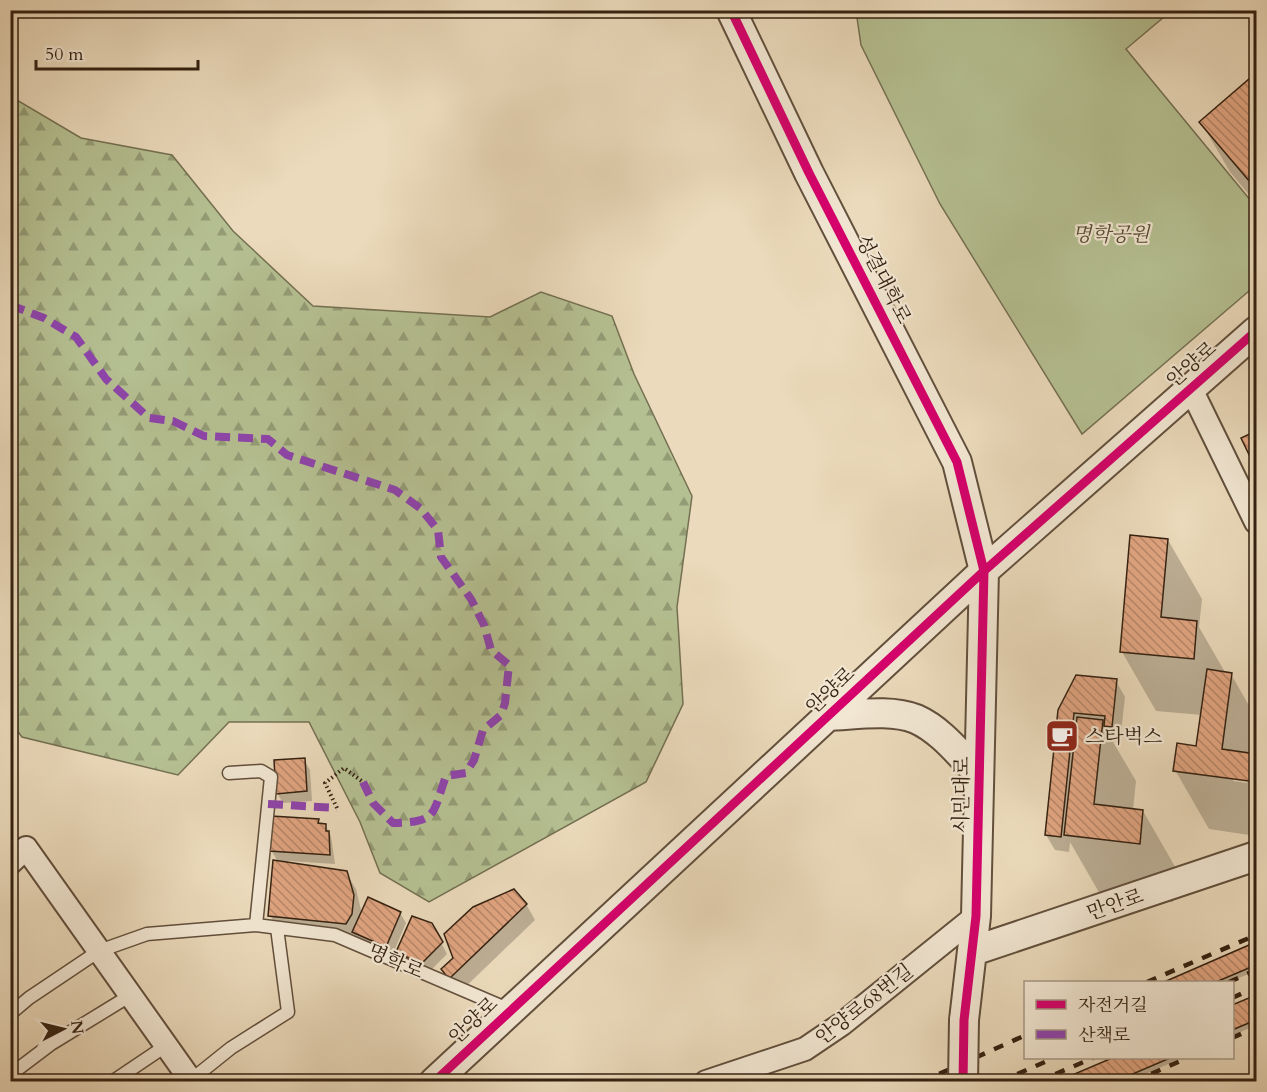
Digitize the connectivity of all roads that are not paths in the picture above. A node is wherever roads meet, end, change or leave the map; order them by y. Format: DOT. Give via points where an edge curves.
graph roads {
  1 [pos="732,10"];
  2 [pos="1257,331"];
  3 [pos="1191,389"];
  4 [pos="1257,522"];
  5 [pos="984,571"];
  6 [pos="828,716"];
  7 [pos="229,773"];
  8 [pos="979,774"];
  9 [pos="1257,856"];
  10 [pos="10,863"];
  11 [pos="976,916"];
  12 [pos="256,925"];
  13 [pos="277,928"];
  14 [pos="99,951"];
  15 [pos="974,951"];
  16 [pos="131,996"];
  17 [pos="511,1010"];
  18 [pos="10,1014"];
  19 [pos="166,1045"];
  20 [pos="10,1075"];
  21 [pos="192,1081"];
  22 [pos="112,1082"];
  23 [pos="434,1082"];
  24 [pos="706,1082"];
  25 [pos="963,1082"];
  1 -- 5 [label="street, 성결대학로" via="809,173 957,462"];
  2 -- 3 [label="street, 안양로"];
  3 -- 4 [label="street"];
  3 -- 5 [label="street, 안양로"];
  5 -- 6 [label="street, 안양로"];
  5 -- 8 [label="street, 시민대로"];
  6 -- 8 [label="street" via="897,715 917,720 942,736"];
  6 -- 17 [label="street, 안양로"];
  7 -- 12 [label="lane" via="261,771 271,777"];
  8 -- 11 [label="street, 시민대로"];
  9 -- 15 [label="street, 만안로"];
  10 -- 14 [label="street" via="26,848"];
  11 -- 15 [label="street, 시민대로"];
  11 -- 24 [label="street, 안양로68번길" via="805,1049"];
  12 -- 13 [label="lane, 명학로"];
  12 -- 14 [label="lane, 명학로" via="147,934"];
  13 -- 17 [label="lane, 명학로" via="335,935"];
  13 -- 21 [label="lane" via="288,1012 231,1048"];
  14 -- 16 [label="street"];
  14 -- 18 [label="lane, 명학로"];
  15 -- 25 [label="street, 시민대로, bridge" via="964,1020"];
  16 -- 19 [label="street"];
  16 -- 20 [label="lane" via="51,1044"];
  17 -- 23 [label="street, 안양로"];
  19 -- 21 [label="street"];
  19 -- 22 [label="lane"];
}
